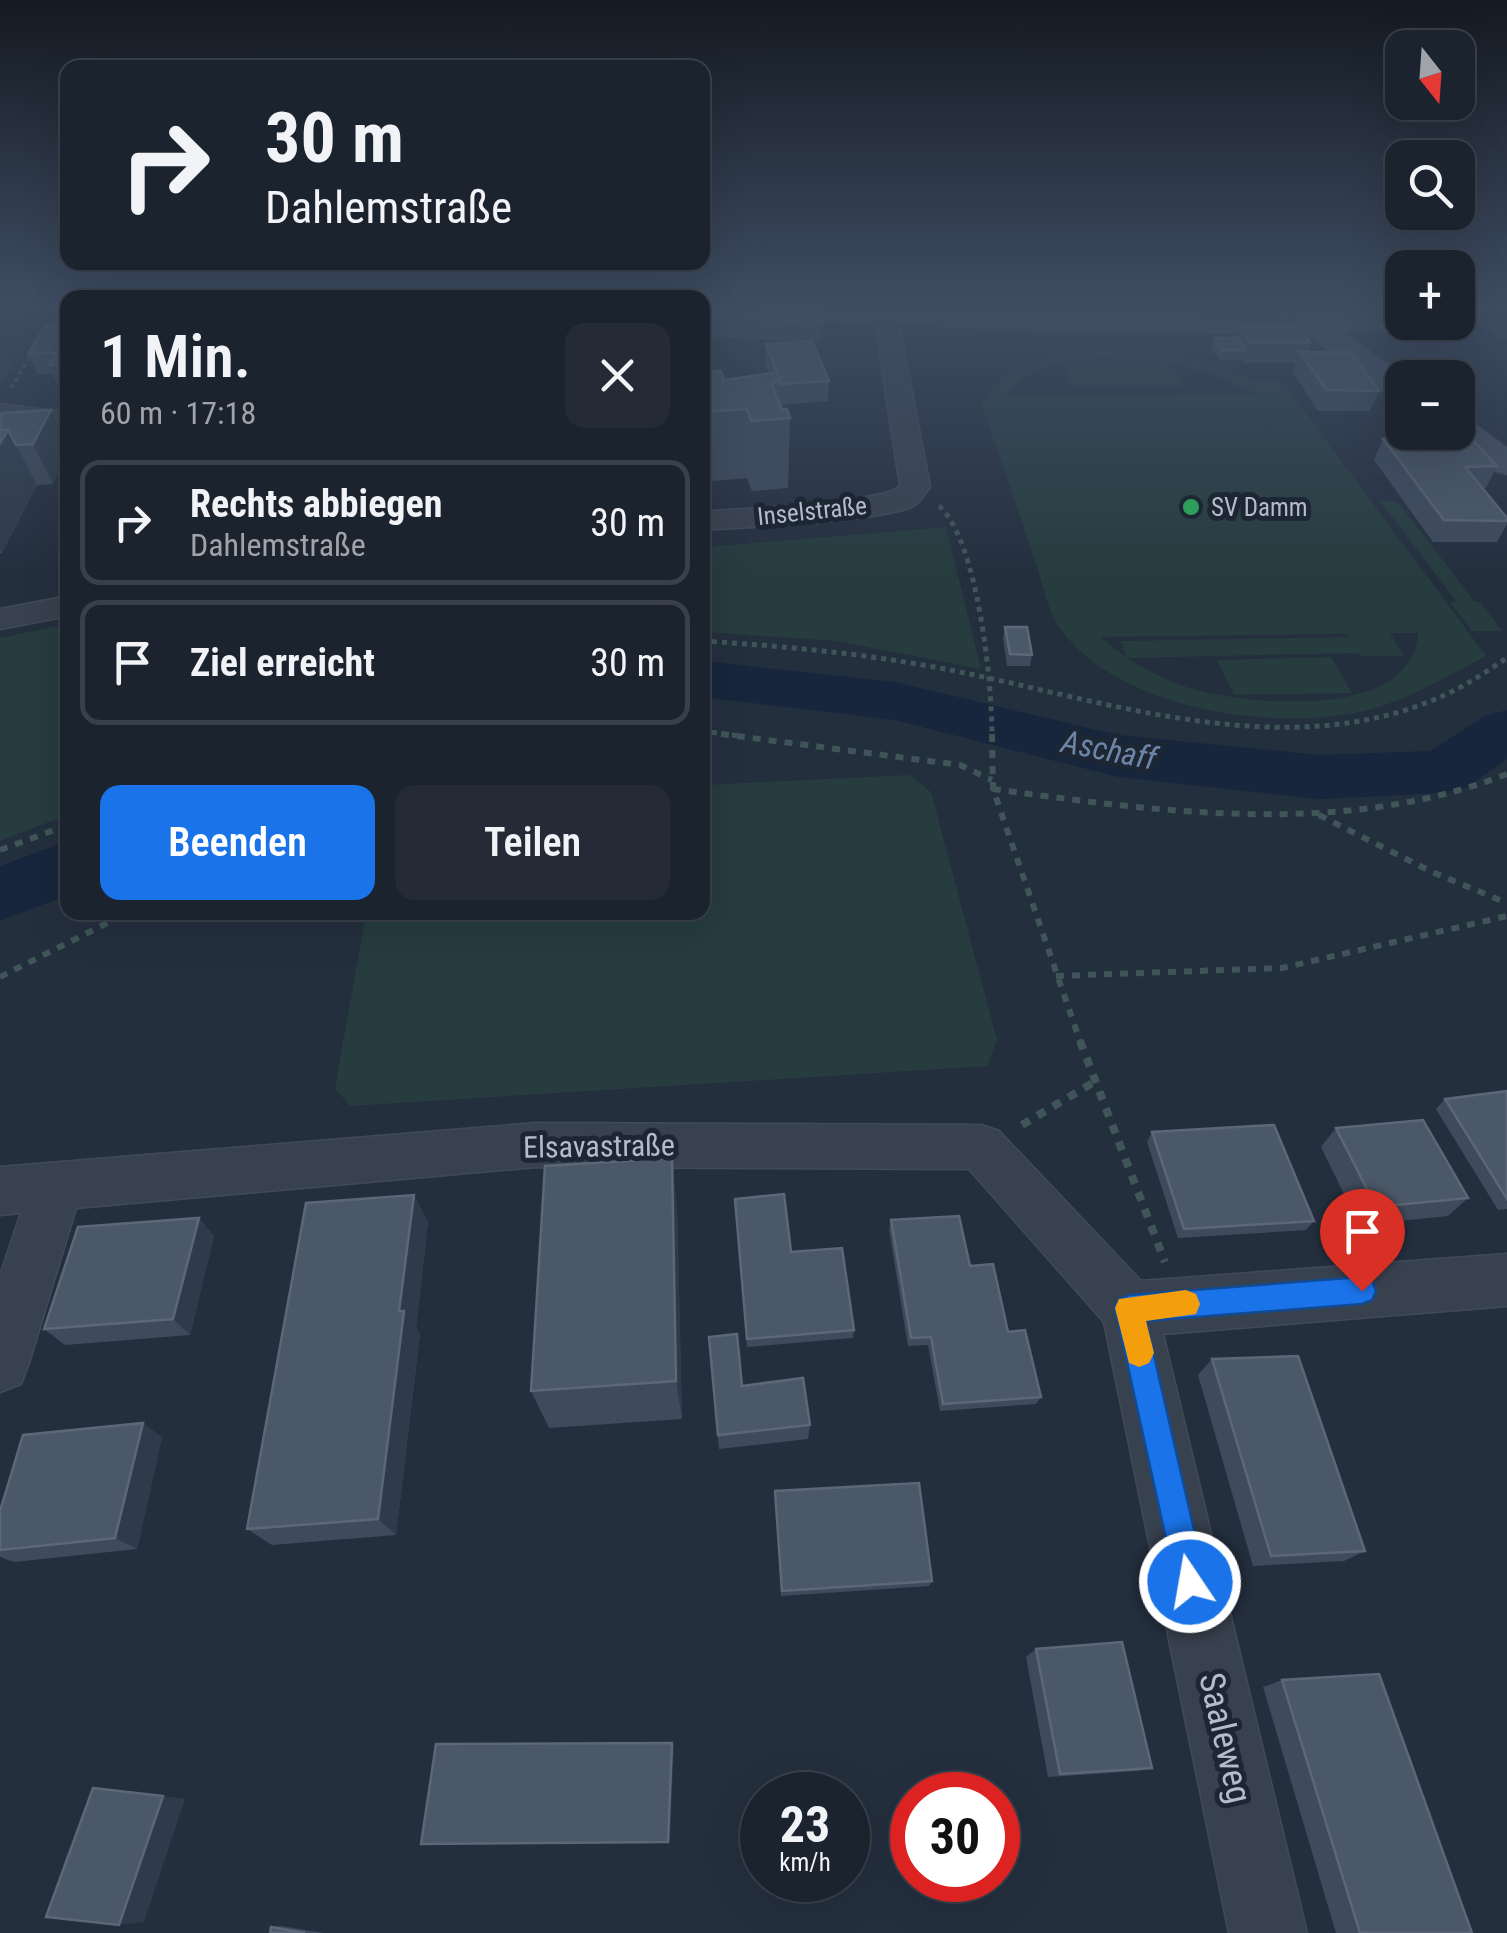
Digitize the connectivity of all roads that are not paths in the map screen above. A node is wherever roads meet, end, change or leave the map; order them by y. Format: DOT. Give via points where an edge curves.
graph roads {
  1 [pos="899,393"];
  2 [pos="3,405"];
  3 [pos="60,420"];
  4 [pos="1475,440"];
  5 [pos="1507,464"];
  6 [pos="710,520"];
  7 [pos="60,608"];
  8 [pos="0,619"];
  9 [pos="56,1187"];
  10 [pos="0,1191"];
  11 [pos="1507,1280"];
  12 [pos="1155,1306"];
  13 [pos="0,1364"];
  14 [pos="1268,1933"];
  1 -- 6 [label="street, Inselstraße" via="915,487 905,498 864,508"];
  2 -- 3 [label="street"];
  4 -- 5 [label="main road"];
  7 -- 8 [label="street"];
  9 -- 10 [label="street, Elsavastraße"];
  9 -- 12 [label="street, Elsavastraße" via="536,1145 981,1147"];
  9 -- 13 [label="street"];
  11 -- 12 [label="street"];
  12 -- 14 [label="street, Saaleweg"];
}
